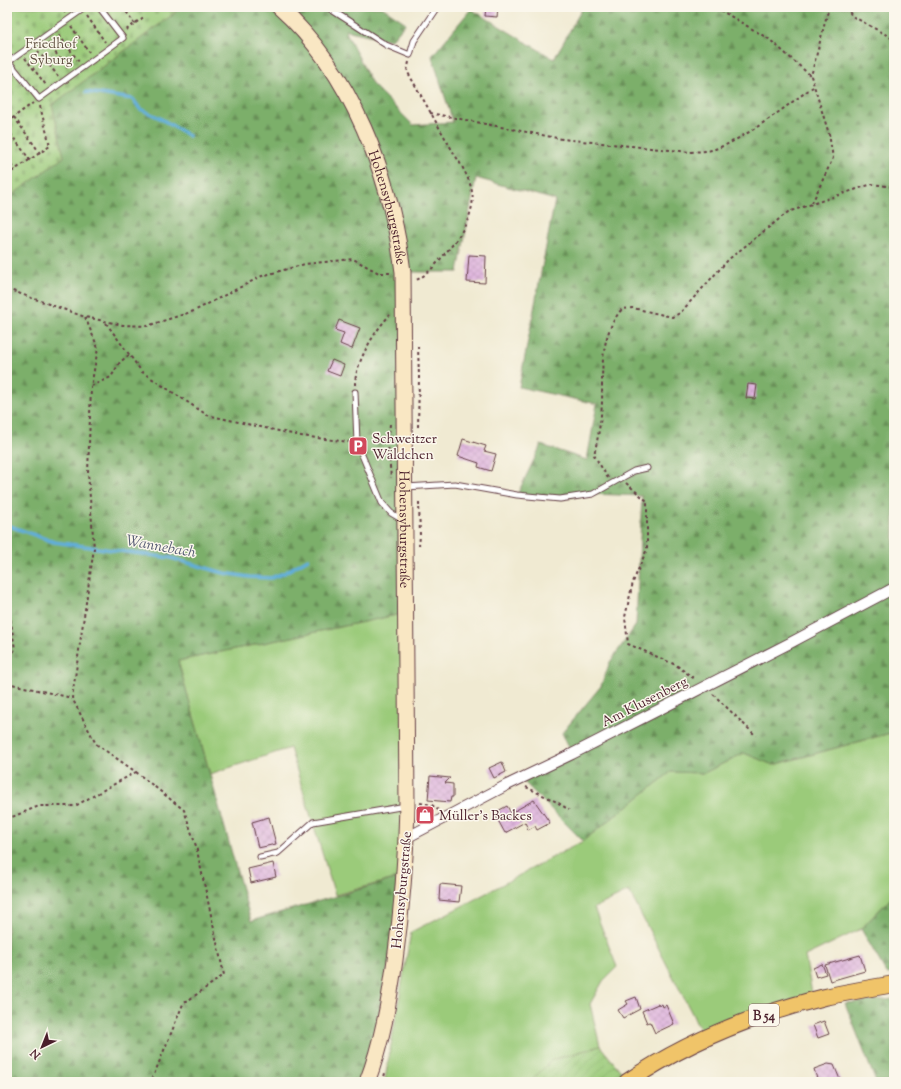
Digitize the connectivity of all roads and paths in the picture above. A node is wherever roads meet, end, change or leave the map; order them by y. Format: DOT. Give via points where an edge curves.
graph roads {
  1 [pos="99,7"];
  2 [pos="123,7"];
  3 [pos="262,7"];
  4 [pos="327,7"];
  5 [pos="437,7"];
  6 [pos="715,7"];
  7 [pos="829,7"];
  8 [pos="846,7"];
  9 [pos="84,8"];
  10 [pos="283,10"];
  11 [pos="144,16"];
  12 [pos="67,20"];
  13 [pos="135,24"];
  14 [pos="54,29"];
  15 [pos="121,35"];
  16 [pos="43,37"];
  17 [pos="894,41"];
  18 [pos="33,44"];
  19 [pos="109,48"];
  20 [pos="21,53"];
  21 [pos="410,55"];
  22 [pos="94,58"];
  23 [pos="8,62"];
  24 [pos="82,66"];
  25 [pos="72,74"];
  26 [pos="810,76"];
  27 [pos="62,81"];
  28 [pos="813,87"];
  29 [pos="50,90"];
  30 [pos="39,99"];
  31 [pos="430,113"];
  32 [pos="14,117"];
  33 [pos="7,122"];
  34 [pos="7,129"];
  35 [pos="40,153"];
  36 [pos="7,160"];
  37 [pos="30,160"];
  38 [pos="15,170"];
  39 [pos="7,175"];
  40 [pos="894,187"];
  41 [pos="812,204"];
  42 [pos="392,273"];
  43 [pos="403,287"];
  44 [pos="7,289"];
  45 [pos="85,317"];
  46 [pos="393,320"];
  47 [pos="106,322"];
  48 [pos="129,355"];
  49 [pos="91,387"];
  50 [pos="355,392"];
  51 [pos="390,422"];
  52 [pos="357,443"];
  53 [pos="647,468"];
  54 [pos="620,479"];
  55 [pos="391,482"];
  56 [pos="612,483"];
  57 [pos="405,487"];
  58 [pos="406,522"];
  59 [pos="894,588"];
  60 [pos="7,596"];
  61 [pos="7,666"];
  62 [pos="7,683"];
  63 [pos="704,686"];
  64 [pos="72,698"];
  65 [pos="756,736"];
  66 [pos="136,772"];
  67 [pos="513,782"];
  68 [pos="407,803"];
  69 [pos="428,804"];
  70 [pos="428,808"];
  71 [pos="569,810"];
  72 [pos="446,818"];
  73 [pos="7,819"];
  74 [pos="406,838"];
  75 [pos="260,857"];
  76 [pos="894,984"];
  77 [pos="151,1082"];
  78 [pos="367,1082"];
  79 [pos="627,1082"];
  1 -- 15 [label="lane"];
  2 -- 13 [label="path"];
  3 -- 10 [label="path"];
  4 -- 21 [label="lane" via="386,45"];
  5 -- 21 [label="lane" via="414,41"];
  6 -- 26 [label="path" via="769,39"];
  7 -- 26 [label="path"];
  8 -- 17 [label="path" via="852,16"];
  9 -- 12 [label="lane"];
  9 -- 19 [label="path"];
  10 -- 43 [label="main road, Hohensyburgstraße" via="312,42 333,72 356,111 375,152 396,226"];
  11 -- 13 [label="path"];
  12 -- 14 [label="lane"];
  12 -- 22 [label="path"];
  13 -- 15 [label="path"];
  14 -- 16 [label="lane"];
  14 -- 24 [label="path"];
  15 -- 19 [label="lane" via="123,38"];
  16 -- 18 [label="lane"];
  16 -- 25 [label="path"];
  18 -- 20 [label="lane"];
  18 -- 27 [label="path"];
  19 -- 22 [label="lane"];
  20 -- 23 [label="lane"];
  20 -- 29 [label="path"];
  21 -- 31 [label="path" via="407,71"];
  22 -- 24 [label="lane"];
  23 -- 30 [label="lane"];
  24 -- 25 [label="lane"];
  25 -- 27 [label="lane"];
  26 -- 28 [label="path"];
  27 -- 29 [label="lane"];
  28 -- 31 [label="path" via="726,144 711,150 690,152 562,139"];
  28 -- 41 [label="path" via="829,134 834,158"];
  29 -- 30 [label="lane"];
  30 -- 32 [label="path"];
  30 -- 35 [label="path" via="50,146"];
  31 -- 43 [label="path" via="465,173 472,192 472,203 467,221 457,240 422,278"];
  32 -- 33 [label="path"];
  32 -- 35 [label="path"];
  34 -- 37 [label="path"];
  35 -- 37 [label="path"];
  36 -- 38 [label="path"];
  37 -- 38 [label="path"];
  38 -- 39 [label="path"];
  40 -- 41 [label="path" via="872,184"];
  41 -- 56 [label="path" via="788,212 729,259 680,313 672,317 633,308 622,309 615,317 607,337 601,373 598,441 594,455"];
  42 -- 47 [label="path" via="379,272 352,259 305,264 262,276 194,311 147,326"];
  43 -- 57 [label="main road, Hohensyburgstraße"];
  44 -- 45 [label="path"];
  45 -- 47 [label="path"];
  45 -- 49 [label="path" via="98,348"];
  46 -- 50 [label="path" via="393,312 384,321 362,358 355,379"];
  47 -- 48 [label="path"];
  48 -- 49 [label="path" via="120,362 111,377"];
  48 -- 52 [label="path" via="142,372 207,415 300,436"];
  49 -- 64 [label="path" via="88,474 94,548"];
  50 -- 52 [label="lane"];
  51 -- 55 [label="path" via="388,443"];
  52 -- 58 [label="lane" via="382,503 391,513"];
  53 -- 54 [label="lane" via="634,471"];
  54 -- 56 [label="lane"];
  54 -- 63 [label="path" via="647,501 648,518 647,548 633,582 625,617 628,644 676,665"];
  56 -- 57 [label="lane" via="593,494 560,499 517,495 455,484"];
  57 -- 58 [label="main road, Hohensyburgstraße"];
  58 -- 68 [label="main road, Hohensyburgstraße"];
  59 -- 63 [label="street, Am Klusenberg"];
  60 -- 61 [label="path" via="15,649"];
  62 -- 64 [label="path"];
  63 -- 65 [label="path"];
  63 -- 67 [label="street, Am Klusenberg"];
  64 -- 66 [label="path" via="96,744"];
  66 -- 73 [label="path" via="75,806 39,806"];
  66 -- 77 [label="path" via="184,810 196,846 224,975 183,1004"];
  67 -- 71 [label="path"];
  67 -- 72 [label="street, Am Klusenberg"];
  68 -- 69 [label="path"];
  68 -- 74 [label="main road, Hohensyburgstraße"];
  68 -- 75 [label="lane" via="313,822 278,853"];
  69 -- 70 [label="path"];
  69 -- 72 [label="path"];
  72 -- 74 [label="street, Am Klusenberg"];
  74 -- 78 [label="main road, Hohensyburgstraße" via="400,925 387,1013"];
  76 -- 79 [label="main road, B 54" via="826,997 767,1014 705,1039"];
}
